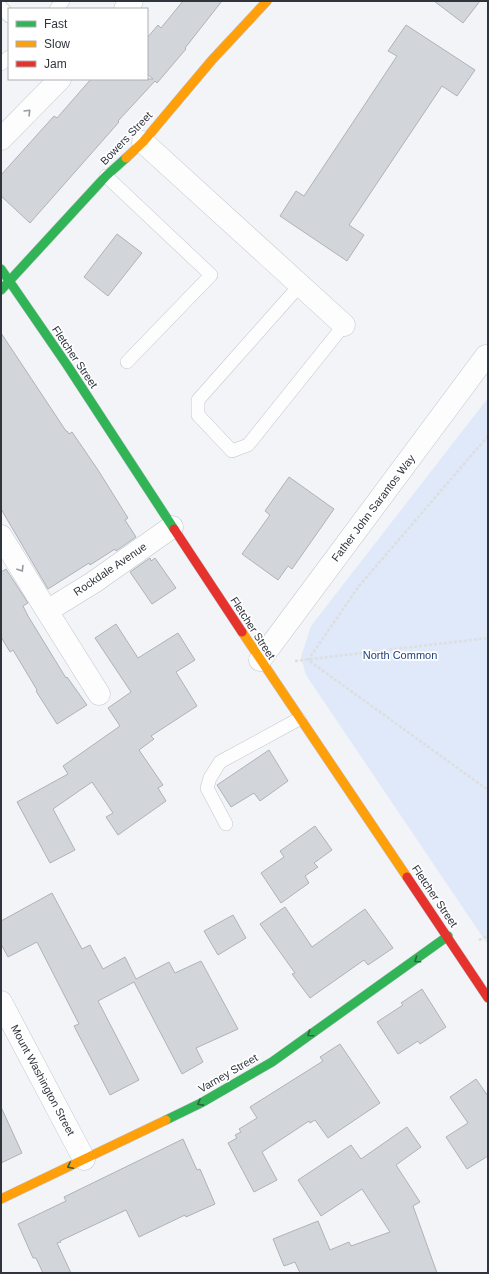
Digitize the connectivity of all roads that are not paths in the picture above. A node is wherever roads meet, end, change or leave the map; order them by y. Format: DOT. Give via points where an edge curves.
graph roads {
  1 [pos="267,1"];
  2 [pos="1,7"];
  3 [pos="8,15"];
  4 [pos="57,80"];
  5 [pos="1,139"];
  6 [pos="143,142"];
  7 [pos="106,176"];
  8 [pos="1,268"];
  9 [pos="10,281"];
  10 [pos="300,286"];
  11 [pos="1,290"];
  12 [pos="344,325"];
  13 [pos="487,357"];
  14 [pos="127,362"];
  15 [pos="172,527"];
  16 [pos="1,536"];
  17 [pos="47,611"];
  18 [pos="260,660"];
  19 [pos="99,694"];
  20 [pos="299,719"];
  21 [pos="226,824"];
  22 [pos="448,936"];
  23 [pos="488,998"];
  24 [pos="1,1002"];
  25 [pos="84,1159"];
  26 [pos="1,1199"];
  1 -- 6 [label="street, Bowers Street" via="212,60"];
  2 -- 3 [label="lane"];
  5 -- 4 [label="street, one-way"];
  6 -- 7 [label="street, Bowers Street"];
  6 -- 10 [label="street"];
  7 -- 9 [label="street, Bowers Street"];
  7 -- 14 [label="lane" via="211,275"];
  8 -- 9 [label="street, Fletcher Street"];
  9 -- 11 [label="street, Bowers Street"];
  9 -- 15 [label="street, Fletcher Street"];
  10 -- 12 [label="street"];
  10 -- 12 [label="lane" via="198,400 198,415 232,450 248,446"];
  13 -- 18 [label="street, Father John Sarantos Way"];
  15 -- 17 [label="street, Rockdale Avenue" via="94,582"];
  15 -- 18 [label="street, Fletcher Street"];
  16 -- 17 [label="street, one-way"];
  17 -- 19 [label="street"];
  18 -- 20 [label="street, Fletcher Street"];
  20 -- 21 [label="lane" via="220,762 207,788"];
  20 -- 22 [label="street, Fletcher Street"];
  22 -- 23 [label="street, Fletcher Street"];
  22 -- 25 [label="street, Varney Street, one-way" via="272,1062 201,1103"];
  24 -- 25 [label="street, Mount Washington Street"];
  25 -- 26 [label="street, Varney Street, one-way"];
}
